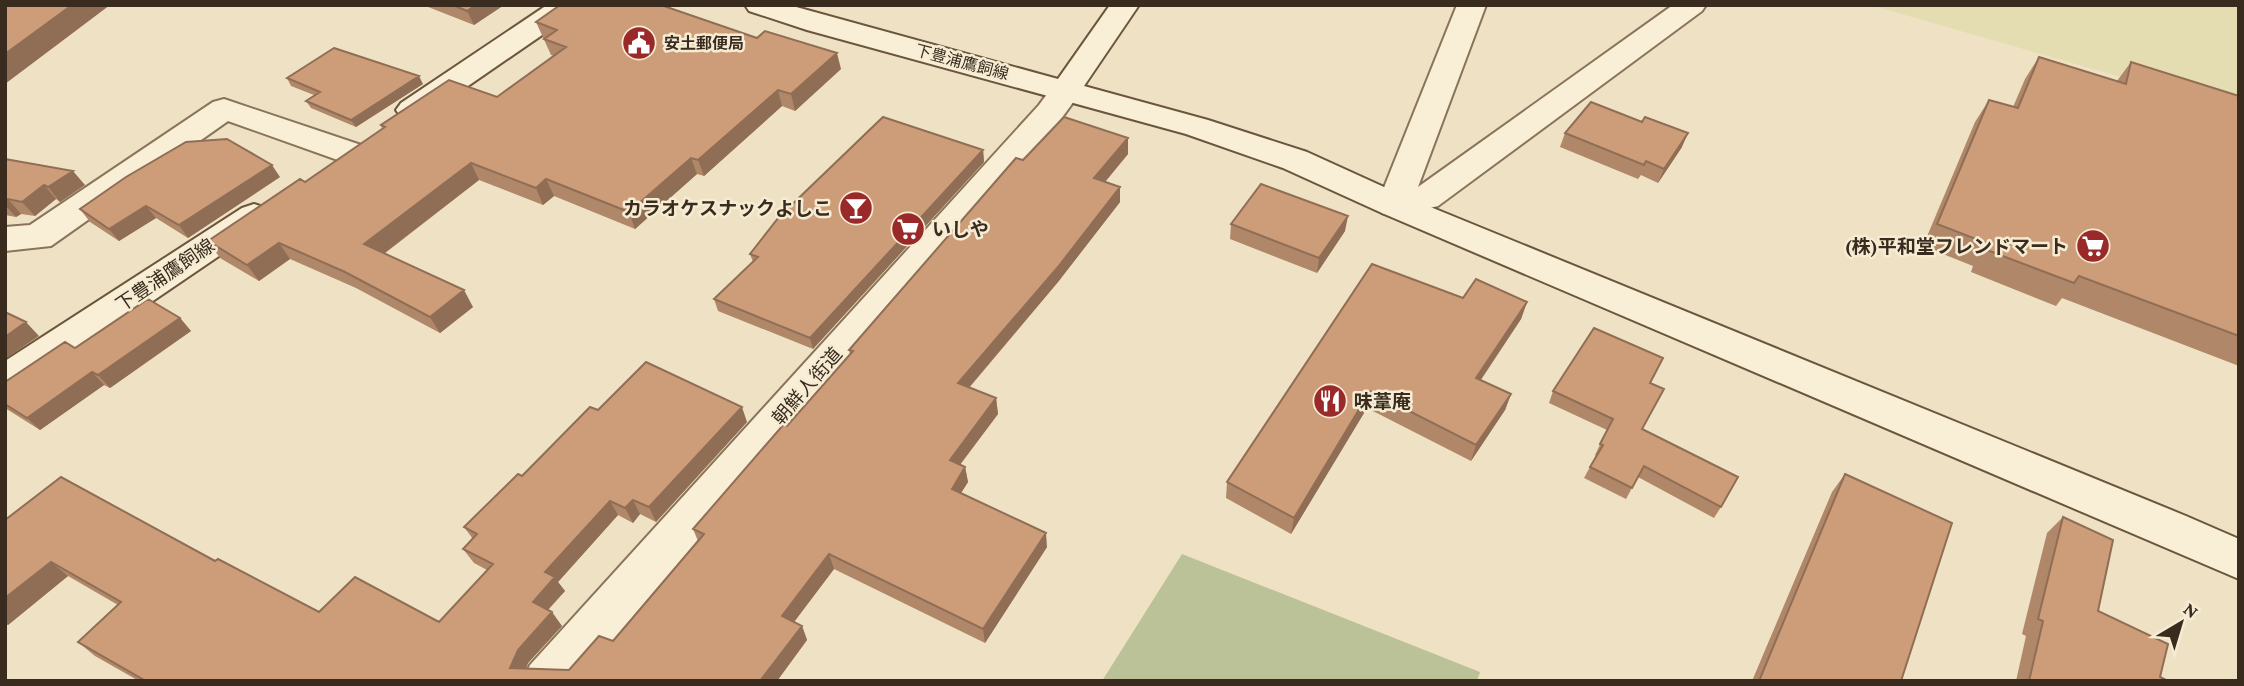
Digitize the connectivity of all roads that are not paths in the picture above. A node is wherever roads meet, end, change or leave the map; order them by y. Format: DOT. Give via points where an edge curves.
graph roads {
  1 [pos="568,5"];
  2 [pos="759,5"];
  3 [pos="1125,5"];
  4 [pos="1472,5"];
  5 [pos="1692,5"];
  6 [pos="1066,90"];
  7 [pos="368,140"];
  8 [pos="314,176"];
  9 [pos="280,199"];
  10 [pos="1394,205"];
  11 [pos="5,239"];
  12 [pos="5,381"];
  13 [pos="2239,560"];
  14 [pos="547,681"];
  1 -- 7 [label="main road"];
  2 -- 6 [label="main road, 下豊浦鷹飼線"];
  3 -- 6 [label="main road"];
  4 -- 10 [label="main road"];
  5 -- 10 [label="main road" via="1426,198"];
  6 -- 10 [label="main road, 下豊浦鷹飼線" via="1295,160"];
  6 -- 14 [label="main road, 朝鮮人街道"];
  7 -- 8 [label="main road"];
  7 -- 11 [label="main road" via="225,109 38,237"];
  9 -- 12 [label="main road, 下豊浦鷹飼線"];
  10 -- 13 [label="main road, 下豊浦鷹飼線"];
}
